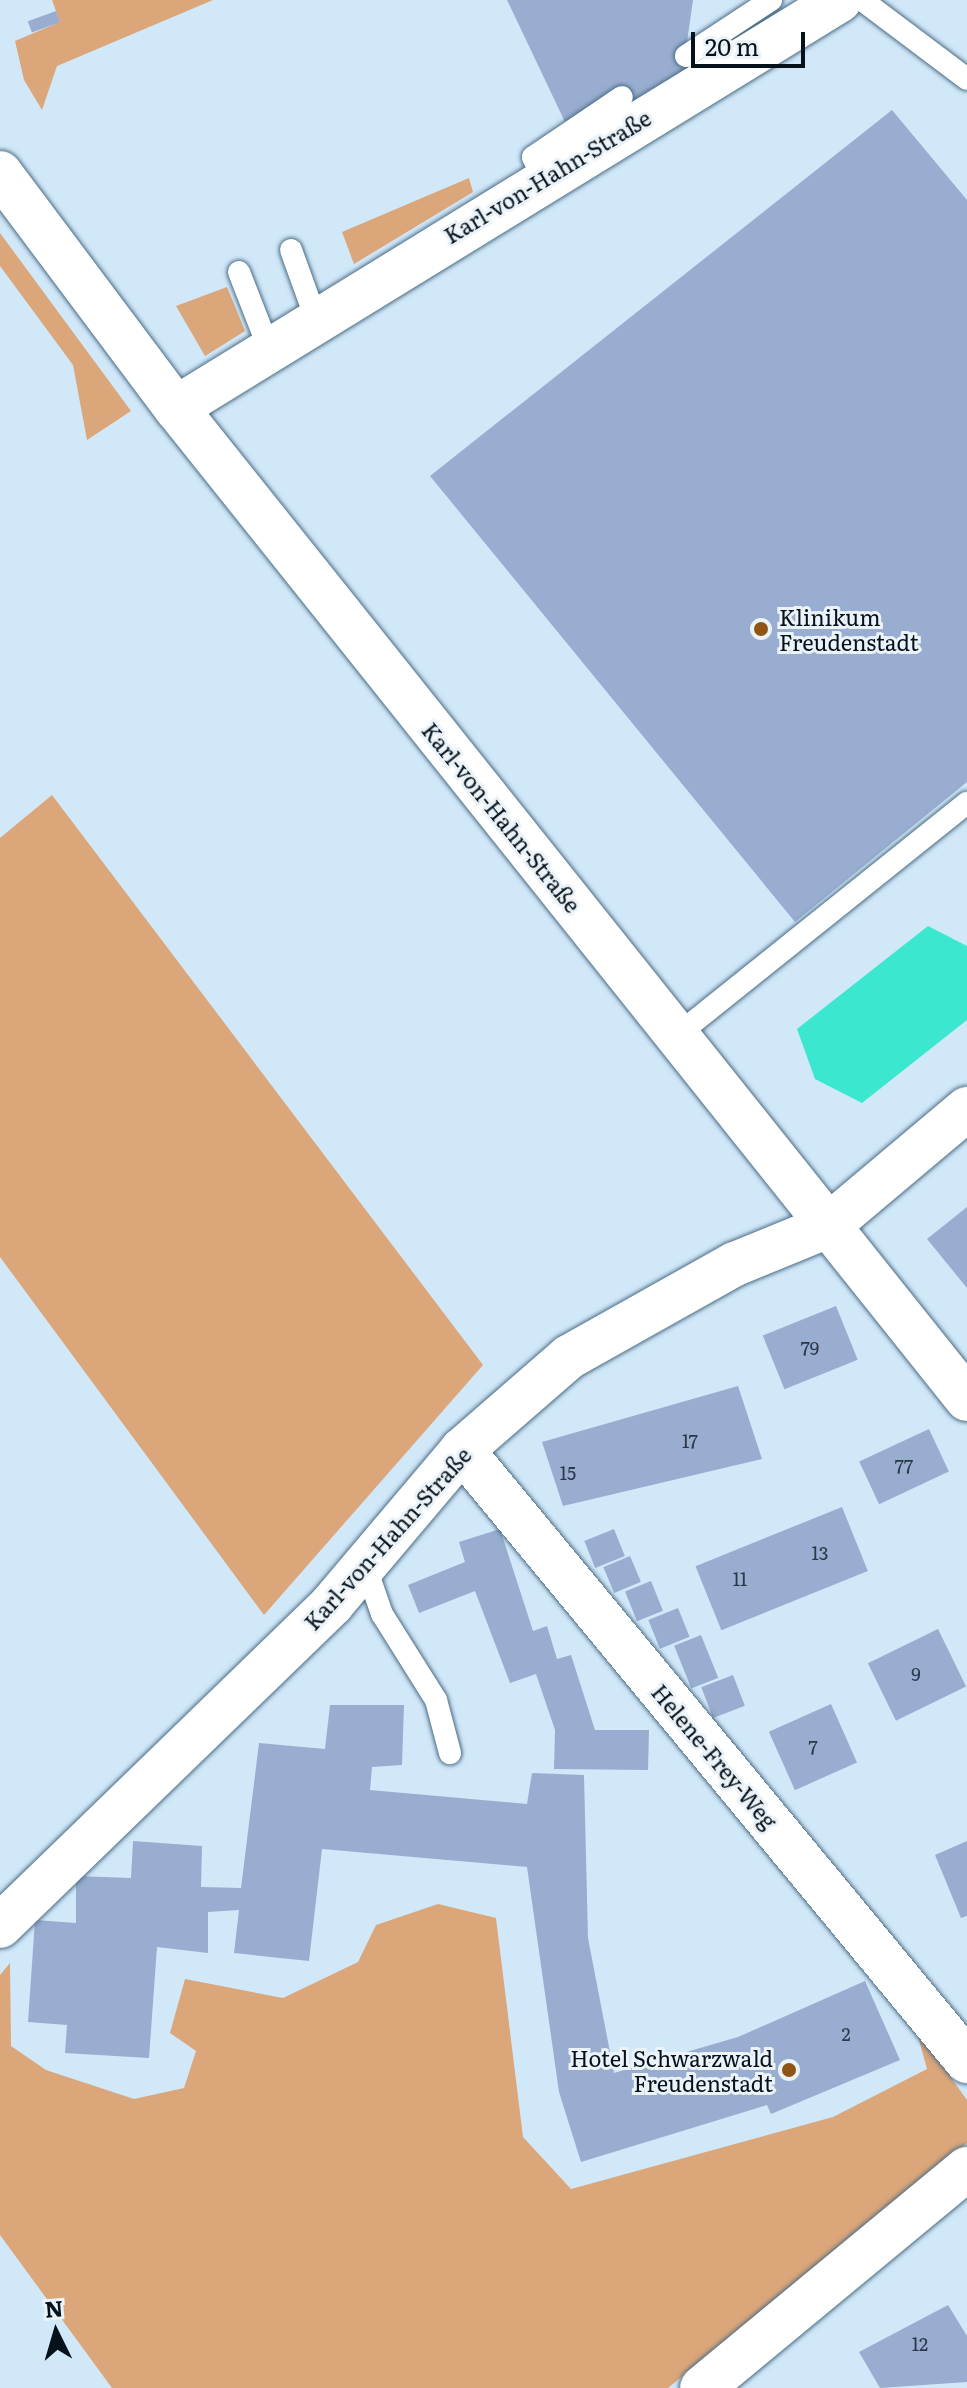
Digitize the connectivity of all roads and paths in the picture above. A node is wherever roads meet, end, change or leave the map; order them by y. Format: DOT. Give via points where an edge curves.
graph roads {
  1 [pos="771,0"];
  2 [pos="840,0"];
  3 [pos="862,0"];
  4 [pos="686,56"];
  5 [pos="967,79"];
  6 [pos="622,97"];
  7 [pos="0,173"];
  8 [pos="543,177"];
  9 [pos="291,250"];
  10 [pos="239,272"];
  11 [pos="316,319"];
  12 [pos="269,349"];
  13 [pos="176,408"];
  14 [pos="967,803"];
  15 [pos="676,1036"];
  16 [pos="967,1109"];
  17 [pos="828,1226"];
  18 [pos="967,1399"];
  19 [pos="462,1450"];
  20 [pos="365,1565"];
  21 [pos="450,1753"];
  22 [pos="0,1926"];
  23 [pos="967,2061"];
  24 [pos="967,2169"];
  25 [pos="702,2388"];
  1 -- 4 [label="lane"];
  2 -- 8 [label="street, Karl-von-Hahn-Straße"];
  3 -- 5 [label="lane"];
  6 -- 8 [label="lane" via="533,157"];
  7 -- 13 [label="street, Karl-von-Hahn-Straße"];
  8 -- 11 [label="street, Karl-von-Hahn-Straße"];
  9 -- 11 [label="lane"];
  10 -- 12 [label="lane"];
  11 -- 12 [label="street, Karl-von-Hahn-Straße"];
  12 -- 13 [label="street, Karl-von-Hahn-Straße"];
  13 -- 15 [label="street, Karl-von-Hahn-Straße"];
  14 -- 15 [label="lane"];
  15 -- 17 [label="street, Karl-von-Hahn-Straße"];
  16 -- 17 [label="street"];
  17 -- 18 [label="street, Karl-von-Hahn-Straße"];
  17 -- 19 [label="street, Karl-von-Hahn-Straße" via="735,1264 569,1357"];
  19 -- 20 [label="street, Karl-von-Hahn-Straße"];
  19 -- 23 [label="street, Helene-Frey-Weg"];
  20 -- 21 [label="lane" via="382,1614 436,1700"];
  20 -- 22 [label="street, Karl-von-Hahn-Straße"];
  24 -- 25 [label="street"];
}
